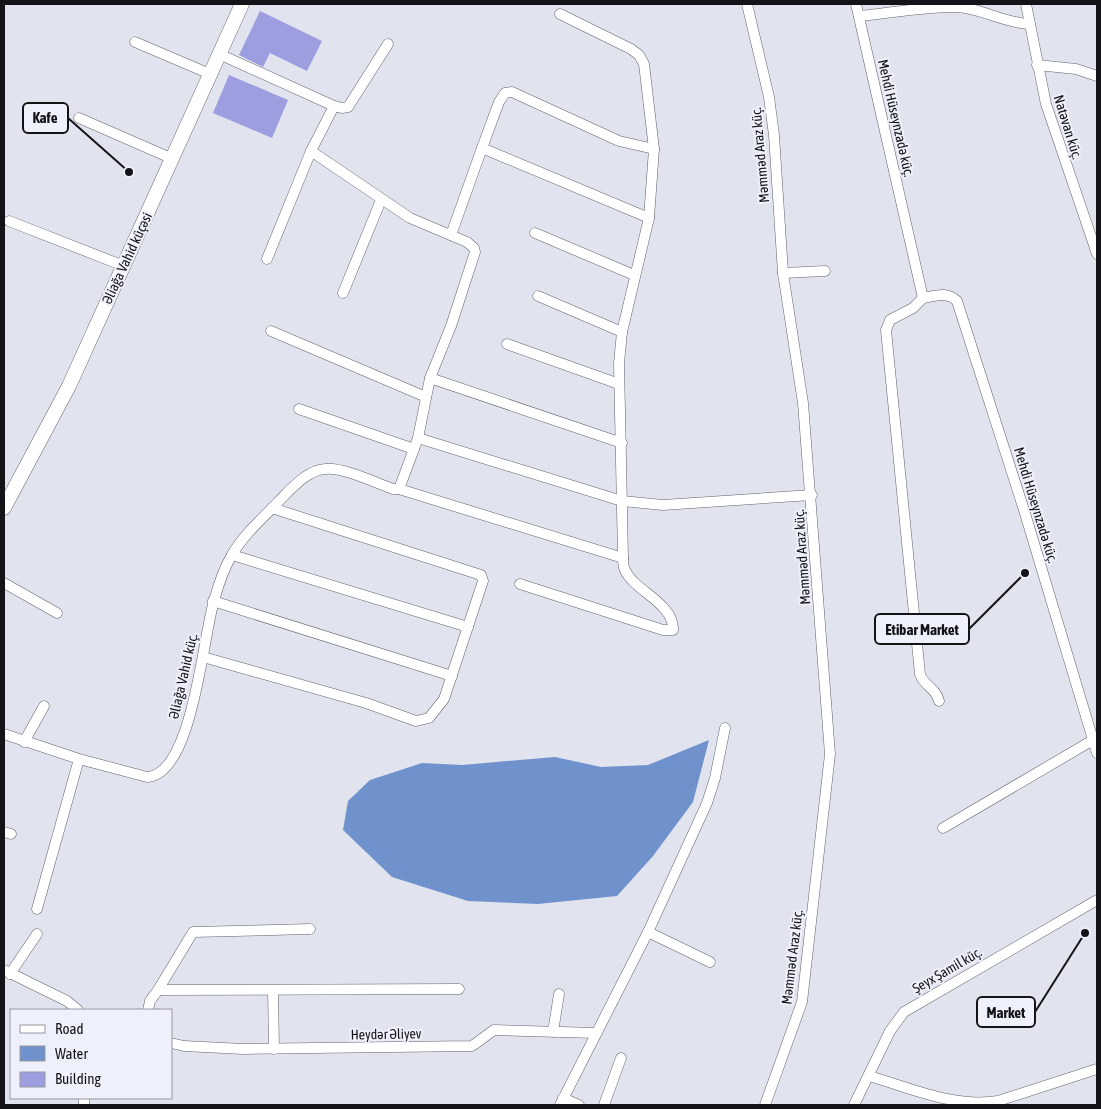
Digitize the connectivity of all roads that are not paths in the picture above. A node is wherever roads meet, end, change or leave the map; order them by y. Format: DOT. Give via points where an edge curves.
graph roads {
  1 [pos="242,4"];
  2 [pos="747,4"];
  3 [pos="856,4"];
  4 [pos="1026,4"];
  5 [pos="560,14"];
  6 [pos="859,16"];
  7 [pos="1030,24"];
  8 [pos="135,42"];
  9 [pos="388,44"];
  10 [pos="219,54"];
  11 [pos="1037,65"];
  12 [pos="210,74"];
  13 [pos="1097,76"];
  14 [pos="334,106"];
  15 [pos="79,118"];
  16 [pos="482,148"];
  17 [pos="654,149"];
  18 [pos="311,151"];
  19 [pos="173,159"];
  20 [pos="381,200"];
  21 [pos="649,218"];
  22 [pos="9,221"];
  23 [pos="535,233"];
  24 [pos="451,236"];
  25 [pos="1097,254"];
  26 [pos="267,259"];
  27 [pos="124,266"];
  28 [pos="825,271"];
  29 [pos="784,273"];
  30 [pos="634,274"];
  31 [pos="343,293"];
  32 [pos="538,296"];
  33 [pos="922,298"];
  34 [pos="271,332"];
  35 [pos="622,332"];
  36 [pos="507,344"];
  37 [pos="430,378"];
  38 [pos="620,384"];
  39 [pos="426,397"];
  40 [pos="299,409"];
  41 [pos="418,438"];
  42 [pos="622,443"];
  43 [pos="414,449"];
  44 [pos="399,489"];
  45 [pos="812,495"];
  46 [pos="622,501"];
  47 [pos="4,508"];
  48 [pos="272,508"];
  49 [pos="232,555"];
  50 [pos="623,558"];
  51 [pos="4,583"];
  52 [pos="520,584"];
  53 [pos="213,602"];
  54 [pos="57,613"];
  55 [pos="468,628"];
  56 [pos="203,657"];
  57 [pos="452,676"];
  58 [pos="939,702"];
  59 [pos="44,706"];
  60 [pos="725,728"];
  61 [pos="4,734"];
  62 [pos="1093,740"];
  63 [pos="24,742"];
  64 [pos="1097,754"];
  65 [pos="78,759"];
  66 [pos="943,828"];
  67 [pos="1097,900"];
  68 [pos="37,909"];
  69 [pos="310,929"];
  70 [pos="648,932"];
  71 [pos="37,934"];
  72 [pos="710,962"];
  73 [pos="7,972"];
  74 [pos="459,988"];
  75 [pos="158,990"];
  76 [pos="272,990"];
  77 [pos="559,994"];
  78 [pos="77,1009"];
  79 [pos="148,1009"];
  80 [pos="552,1032"];
  81 [pos="596,1033"];
  82 [pos="172,1043"];
  83 [pos="274,1049"];
  84 [pos="621,1058"];
  85 [pos="1097,1069"];
  86 [pos="869,1076"];
  87 [pos="933,1100"];
  88 [pos="562,1102"];
  89 [pos="971,1104"];
  90 [pos="579,1105"];
  91 [pos="604,1105"];
  92 [pos="765,1105"];
  93 [pos="854,1105"];
  1 -- 10 [label="main road, Əliağa Vahid küçəsi"];
  2 -- 29 [label="street, Məmməd Araz küç." via="770,106"];
  3 -- 6 [label="street, Mehdi Hüseynzadə küç."];
  4 -- 7 [label="street, Natəvan küç."];
  5 -- 17 [label="street" via="639,55 644,64"];
  6 -- 7 [label="street" via="955,7 972,9 1012,23"];
  6 -- 33 [label="street, Mehdi Hüseynzadə küç."];
  7 -- 11 [label="street, Natəvan küç."];
  8 -- 12 [label="street"];
  9 -- 14 [label="street" via="348,107"];
  10 -- 12 [label="main road, Əliağa Vahid küçəsi"];
  10 -- 14 [label="street"];
  11 -- 13 [label="street" via="1057,66"];
  11 -- 25 [label="street, Natəvan küç." via="1059,147"];
  12 -- 19 [label="main road, Əliağa Vahid küçəsi"];
  14 -- 18 [label="street"];
  15 -- 19 [label="street"];
  16 -- 17 [label="street" via="499,102 505,93 512,92 619,141"];
  16 -- 21 [label="street"];
  16 -- 24 [label="street"];
  17 -- 21 [label="street"];
  18 -- 20 [label="street"];
  18 -- 26 [label="street"];
  19 -- 27 [label="main road, Əliağa Vahid küçəsi"];
  20 -- 24 [label="street" via="410,218"];
  20 -- 31 [label="street"];
  21 -- 30 [label="street"];
  22 -- 27 [label="street"];
  23 -- 30 [label="street"];
  24 -- 37 [label="street" via="467,242 475,252"];
  27 -- 47 [label="main road, Əliağa Vahid küçəsi" via="69,386"];
  28 -- 29 [label="street"];
  29 -- 45 [label="street, Məmməd Araz küç." via="803,403"];
  30 -- 35 [label="street"];
  32 -- 35 [label="street"];
  33 -- 58 [label="street" via="913,308 890,320 886,330 920,674 922,681 937,693"];
  33 -- 62 [label="street, Mehdi Hüseynzadə küç." via="945,294 957,301"];
  34 -- 39 [label="street"];
  35 -- 38 [label="street"];
  36 -- 38 [label="street"];
  37 -- 39 [label="street"];
  37 -- 42 [label="street"];
  38 -- 42 [label="street"];
  39 -- 41 [label="street"];
  40 -- 43 [label="street"];
  41 -- 43 [label="street"];
  41 -- 46 [label="street"];
  42 -- 46 [label="street"];
  43 -- 44 [label="street"];
  44 -- 48 [label="street, Əliağa Vahid küç." via="334,469 324,469 304,478"];
  44 -- 50 [label="street, Əliağa Vahid küç."];
  45 -- 46 [label="street" via="663,505"];
  45 -- 92 [label="street, Məmməd Araz küç." via="830,754 802,1002"];
  46 -- 50 [label="street"];
  48 -- 49 [label="street, Əliağa Vahid küç."];
  48 -- 55 [label="street" via="477,572 483,581"];
  49 -- 53 [label="street, Əliağa Vahid küç."];
  49 -- 55 [label="street"];
  50 -- 52 [label="street" via="624,569 630,578 665,612 674,627 671,631"];
  51 -- 54 [label="street"];
  53 -- 56 [label="street, Əliağa Vahid küç."];
  53 -- 57 [label="street"];
  55 -- 57 [label="street"];
  56 -- 57 [label="street" via="366,703 416,721 429,718 444,699"];
  56 -- 65 [label="street, Əliağa Vahid küç." via="188,722 164,771 148,777"];
  59 -- 63 [label="street"];
  60 -- 70 [label="street" via="707,803"];
  61 -- 63 [label="street, Əliağa Vahid küç."];
  62 -- 64 [label="street, Mehdi Hüseynzadə küç."];
  62 -- 66 [label="street"];
  63 -- 65 [label="street, Əliağa Vahid küç."];
  65 -- 68 [label="street"];
  67 -- 86 [label="street, Şeyx Şamil küç." via="904,1012 890,1031"];
  69 -- 75 [label="street" via="193,932"];
  70 -- 72 [label="street"];
  70 -- 81 [label="street"];
  71 -- 73 [label="street"];
  73 -- 78 [label="street"];
  74 -- 76 [label="street"];
  75 -- 76 [label="street"];
  75 -- 79 [label="street"];
  76 -- 83 [label="street"];
  77 -- 80 [label="street"];
  80 -- 81 [label="street, Heydər Əliyev"];
  80 -- 83 [label="street, Heydər Əliyev" via="494,1030 472,1046"];
  81 -- 88 [label="street"];
  82 -- 83 [label="street, Heydər Əliyev"];
  84 -- 91 [label="street"];
  85 -- 89 [label="street" via="998,1102"];
  86 -- 87 [label="street"];
  86 -- 93 [label="street, Şeyx Şamil küç."];
  87 -- 89 [label="street"];
  88 -- 90 [label="street"];
}
